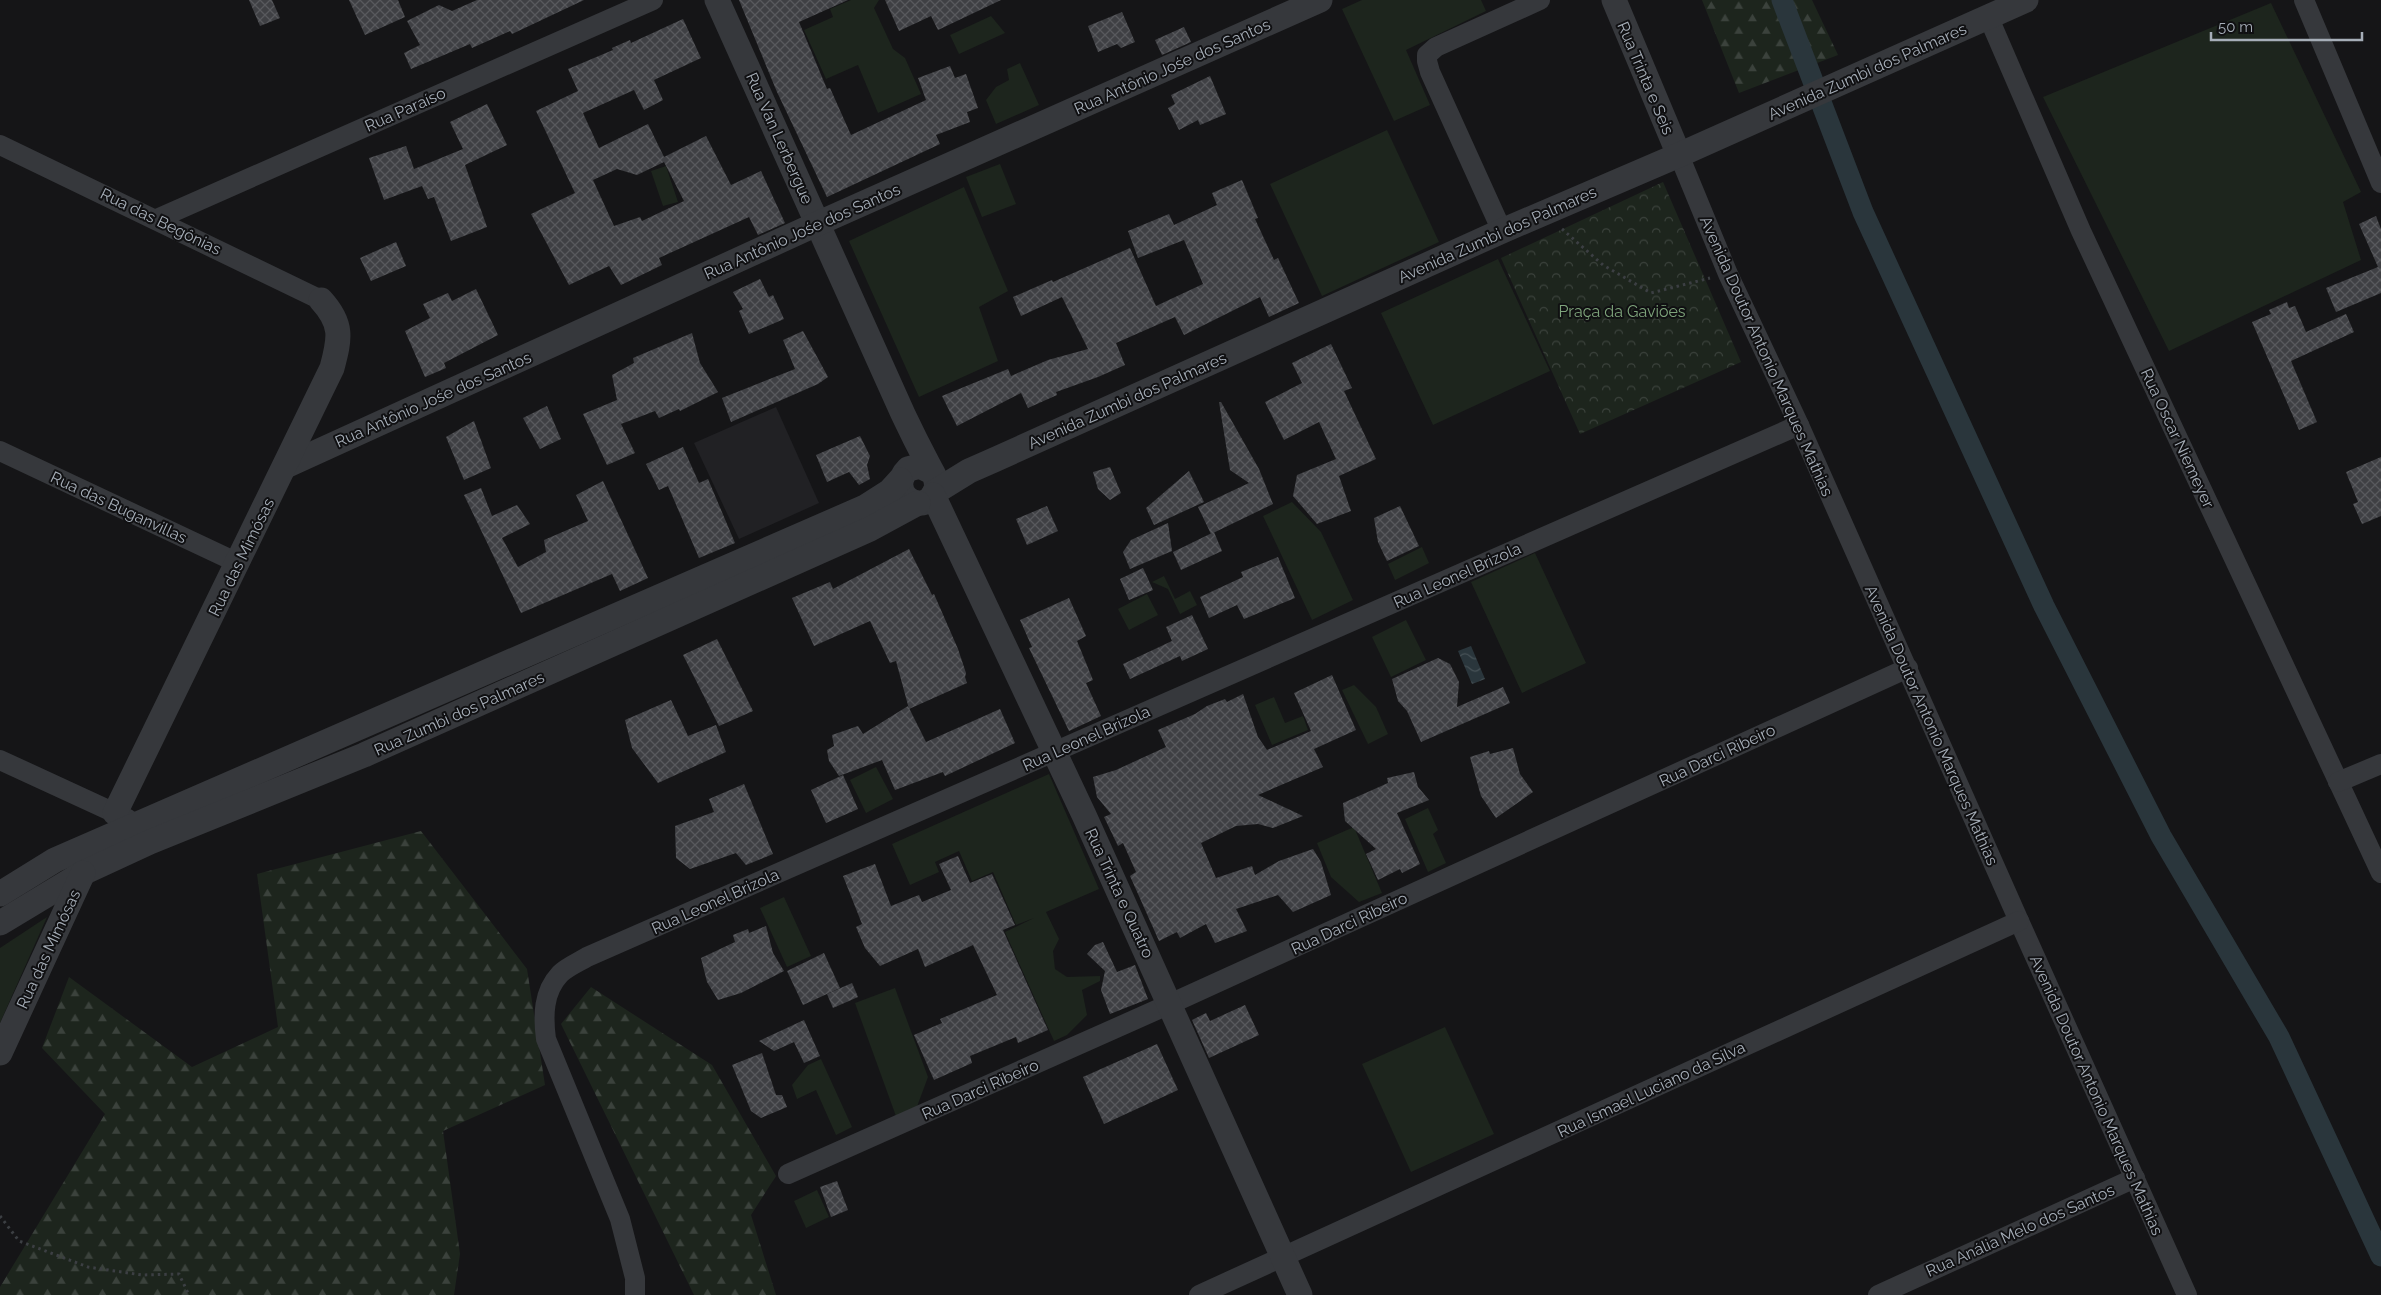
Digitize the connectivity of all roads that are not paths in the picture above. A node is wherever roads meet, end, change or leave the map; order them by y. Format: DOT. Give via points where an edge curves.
graph roads {
  1 [pos="653,0"];
  2 [pos="717,0"];
  3 [pos="1320,0"];
  4 [pos="1540,0"];
  5 [pos="1614,0"];
  6 [pos="2026,0"];
  7 [pos="2304,0"];
  8 [pos="1984,8"];
  9 [pos="0,145"];
  10 [pos="1679,155"];
  11 [pos="2381,183"];
  12 [pos="157,219"];
  13 [pos="819,223"];
  14 [pos="1502,231"];
  15 [pos="321,300"];
  16 [pos="903,414"];
  17 [pos="1799,425"];
  18 [pos="0,452"];
  19 [pos="286,466"];
  20 [pos="902,477"];
  21 [pos="930,487"];
  22 [pos="238,563"];
  23 [pos="1908,668"];
  24 [pos="1055,751"];
  25 [pos="0,760"];
  26 [pos="2381,764"];
  27 [pos="2338,782"];
  28 [pos="115,813"];
  29 [pos="145,833"];
  30 [pos="83,872"];
  31 [pos="2381,874"];
  32 [pos="0,894"];
  33 [pos="2018,921"];
  34 [pos="0,923"];
  35 [pos="1170,1004"];
  36 [pos="0,1053"];
  37 [pos="788,1174"];
  38 [pos="2135,1178"];
  39 [pos="1283,1257"];
  40 [pos="635,1295"];
  41 [pos="1199,1295"];
  42 [pos="1300,1295"];
  43 [pos="1878,1295"];
  44 [pos="2187,1295"];
  1 -- 12 [label="street, Rua Paraíso"];
  2 -- 13 [label="street, Rua Van Lerbergue"];
  3 -- 13 [label="street, Rua Antônio Jośe dos Santos"];
  4 -- 14 [label="street" via="1436,47 1427,55 1426,61"];
  5 -- 10 [label="street, Rua Trinta e Seis"];
  6 -- 8 [label="street, Avenida Zumbi dos Palmares"];
  7 -- 11 [label="street"];
  8 -- 10 [label="street, Avenida Zumbi dos Palmares" via="1844,82"];
  8 -- 27 [label="street, Rua Oscar Niemeyer" via="2081,231"];
  9 -- 12 [label="street, Rua das Begônias"];
  10 -- 14 [label="street, Avenida Zumbi dos Palmares"];
  10 -- 17 [label="street, Avenida Doutor Antonio Marques Mathias" via="1728,274"];
  12 -- 15 [label="street, Rua das Begônias"];
  13 -- 16 [label="street, Rua Van Lerbergue"];
  13 -- 19 [label="street, Rua Antônio Jośe dos Santos"];
  14 -- 21 [label="street, Avenida Zumbi dos Palmares"];
  15 -- 19 [label="street, Rua das Mimósas" via="333,312 337,323 338,348 332,368"];
  16 -- 20 [label="street, Rua Van Lerbergue"];
  16 -- 21 [label="street, Rua Van Lerbergue"];
  17 -- 23 [label="street, Avenida Doutor Antonio Marques Mathias"];
  17 -- 24 [label="street, Rua Leonel Brizola"];
  18 -- 22 [label="street, Rua das Buganvillas"];
  19 -- 22 [label="street, Rua das Mimósas"];
  20 -- 21 [label="street" via="904,496 910,501"];
  20 -- 29 [label="street, Rua Zumbi dos Palmares" via="890,491 865,507"];
  21 -- 24 [label="street, Rua Trinta e Quatro"];
  21 -- 29 [label="street, Rua Zumbi dos Palmares" via="879,526 373,751"];
  22 -- 28 [label="street, Rua das Mimósas"];
  23 -- 33 [label="street, Avenida Doutor Antonio Marques Mathias"];
  23 -- 35 [label="street, Rua Darci Ribeiro"];
  24 -- 35 [label="street, Rua Trinta e Quatro"];
  24 -- 40 [label="street, Rua Leonel Brizola" via="588,957 560,974 547,996 543,1015 546,1039 620,1219 635,1278"];
  25 -- 28 [label="street"];
  26 -- 27 [label="street"];
  27 -- 31 [label="street, Rua Oscar Niemeyer"];
  28 -- 29 [label="street"];
  29 -- 30 [label="street, Rua Zumbi dos Palmares"];
  29 -- 32 [label="street" via="55,860"];
  30 -- 34 [label="street, Rua Zumbi dos Palmares"];
  30 -- 36 [label="street, Rua das Mimósas"];
  33 -- 38 [label="street, Avenida Doutor Antonio Marques Mathias"];
  33 -- 39 [label="street, Rua Ismael Luciano da Silva"];
  35 -- 37 [label="street, Rua Darci Ribeiro"];
  35 -- 39 [label="street, Rua Trinta e Quatro"];
  38 -- 43 [label="street, Rua Anália Melo dos Santos"];
  38 -- 44 [label="street, Avenida Doutor Antonio Marques Mathias"];
  39 -- 41 [label="street, Rua Ismael Luciano da Silva"];
  39 -- 42 [label="street, Rua Trinta e Quatro"];
}
